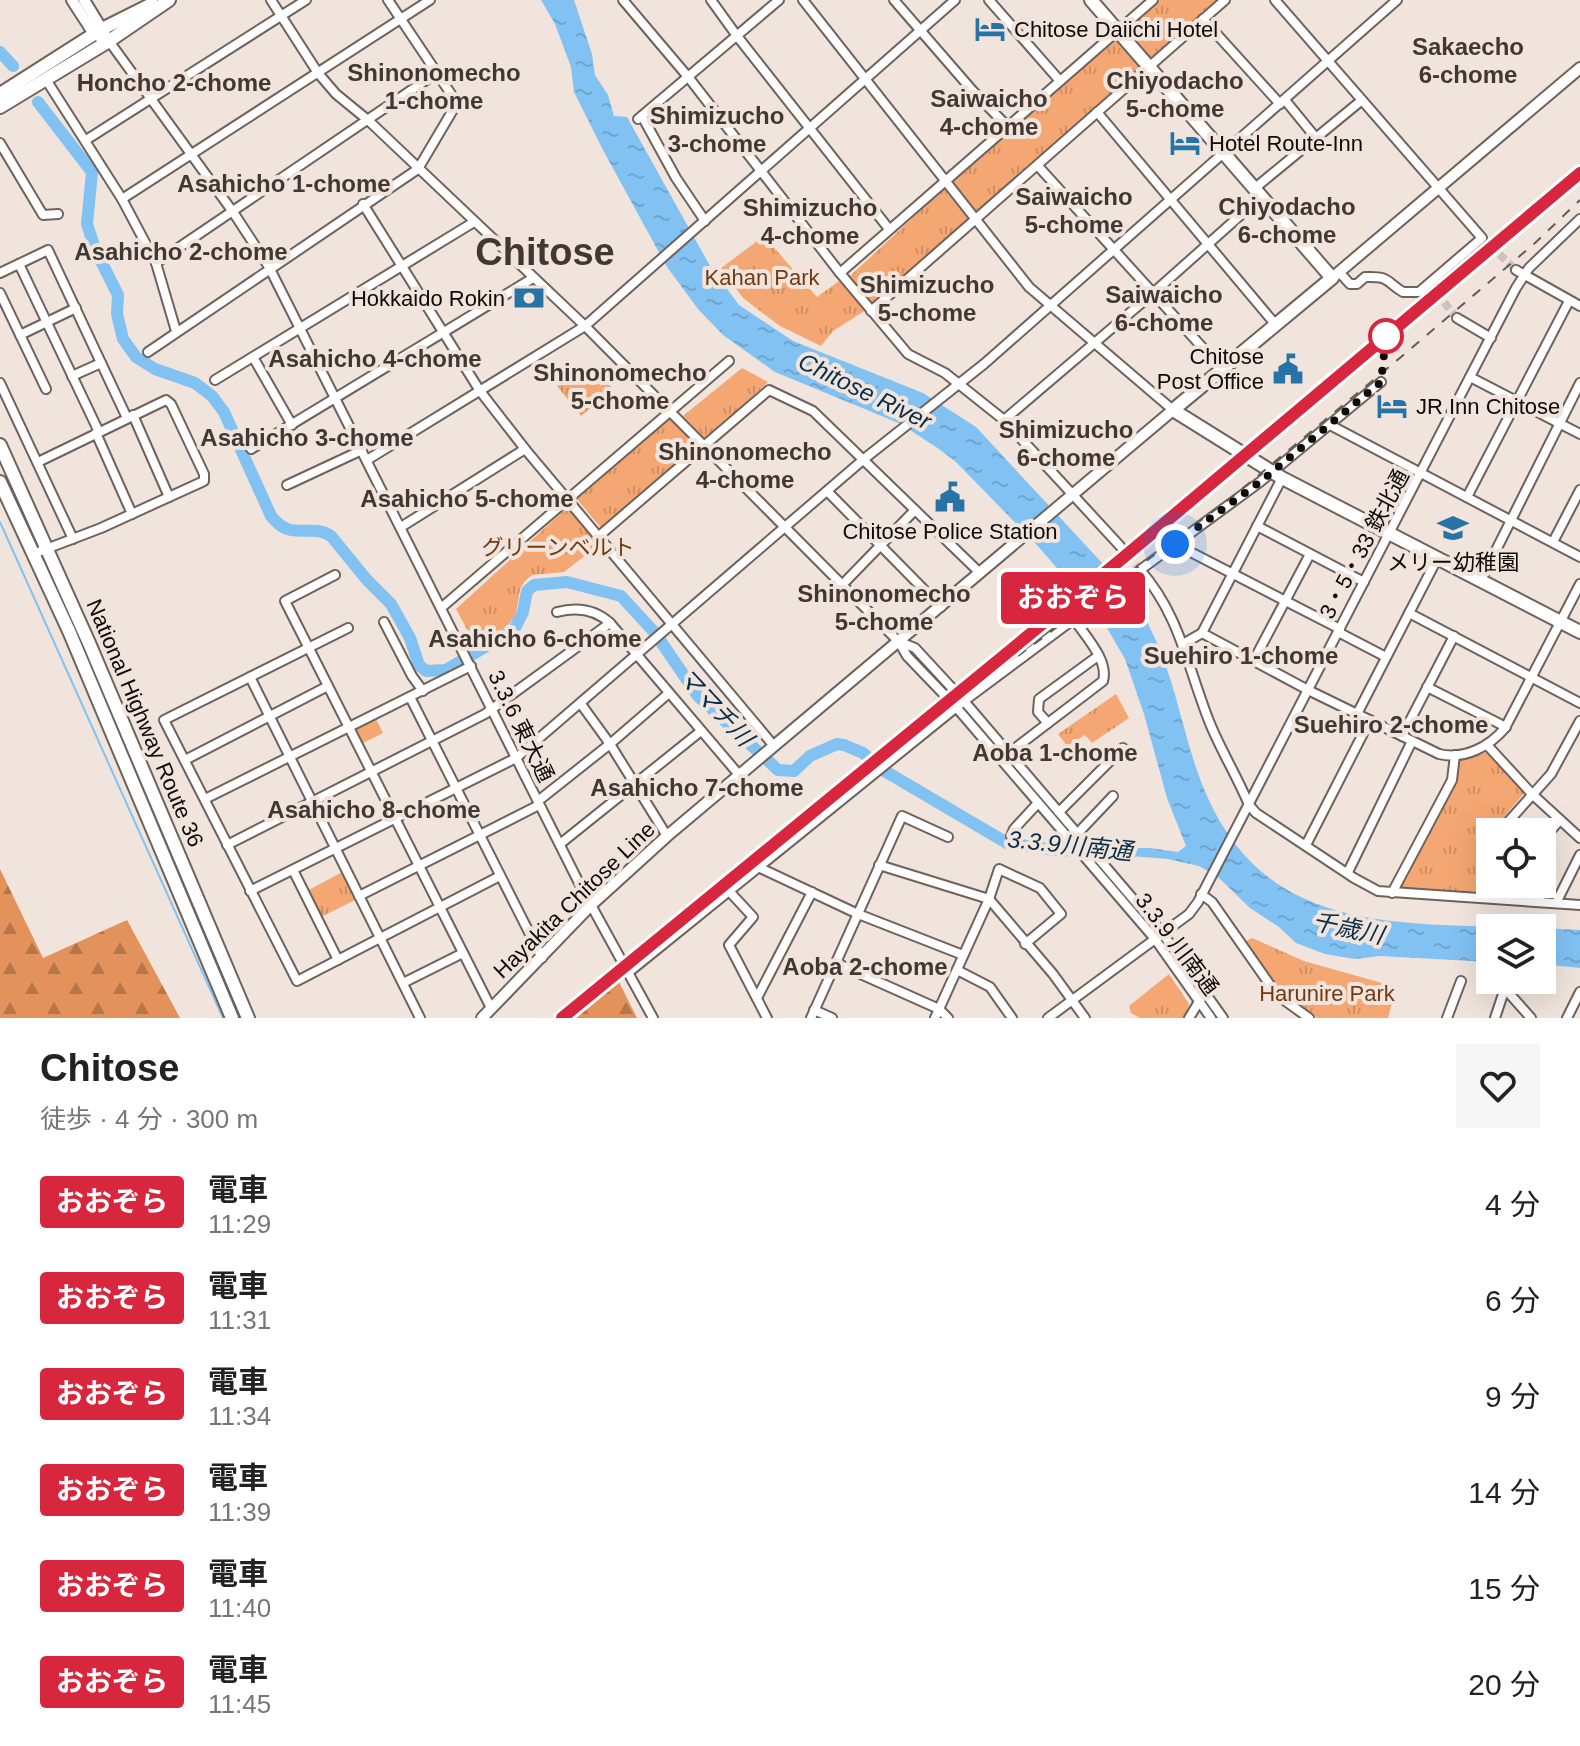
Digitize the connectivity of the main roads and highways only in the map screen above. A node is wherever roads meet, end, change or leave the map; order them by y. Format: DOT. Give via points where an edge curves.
graph roads {
  1 [pos="72,0"];
  2 [pos="84,0"];
  3 [pos="161,0"];
  4 [pos="169,0"];
  5 [pos="1091,0"];
  6 [pos="98,31"];
  7 [pos="109,41"];
  8 [pos="1580,68"];
  9 [pos="0,94"];
  10 [pos="0,107"];
  11 [pos="1336,275"];
  12 [pos="1173,410"];
  13 [pos="0,445"];
  14 [pos="0,482"];
  15 [pos="1580,632"];
  16 [pos="232,1018"];
  17 [pos="248,1018"];
  18 [pos="482,1018"];
  1 -- 6 [label="main road"];
  2 -- 6 [label="main road"];
  3 -- 6 [label="highway"];
  4 -- 7 [label="highway"];
  5 -- 11 [label="highway"];
  6 -- 7 [label="main road"];
  6 -- 9 [label="highway"];
  7 -- 10 [label="highway"];
  8 -- 11 [label="main road"];
  11 -- 12 [label="highway"];
  12 -- 15 [label="highway" via="1277,475"];
  12 -- 18 [label="main road, Hayakita Chitose Line" via="667,836 591,905"];
  13 -- 17 [label="highway, National Highway Route 36"];
  14 -- 16 [label="highway, National Highway Route 36" via="69,631"];
}
